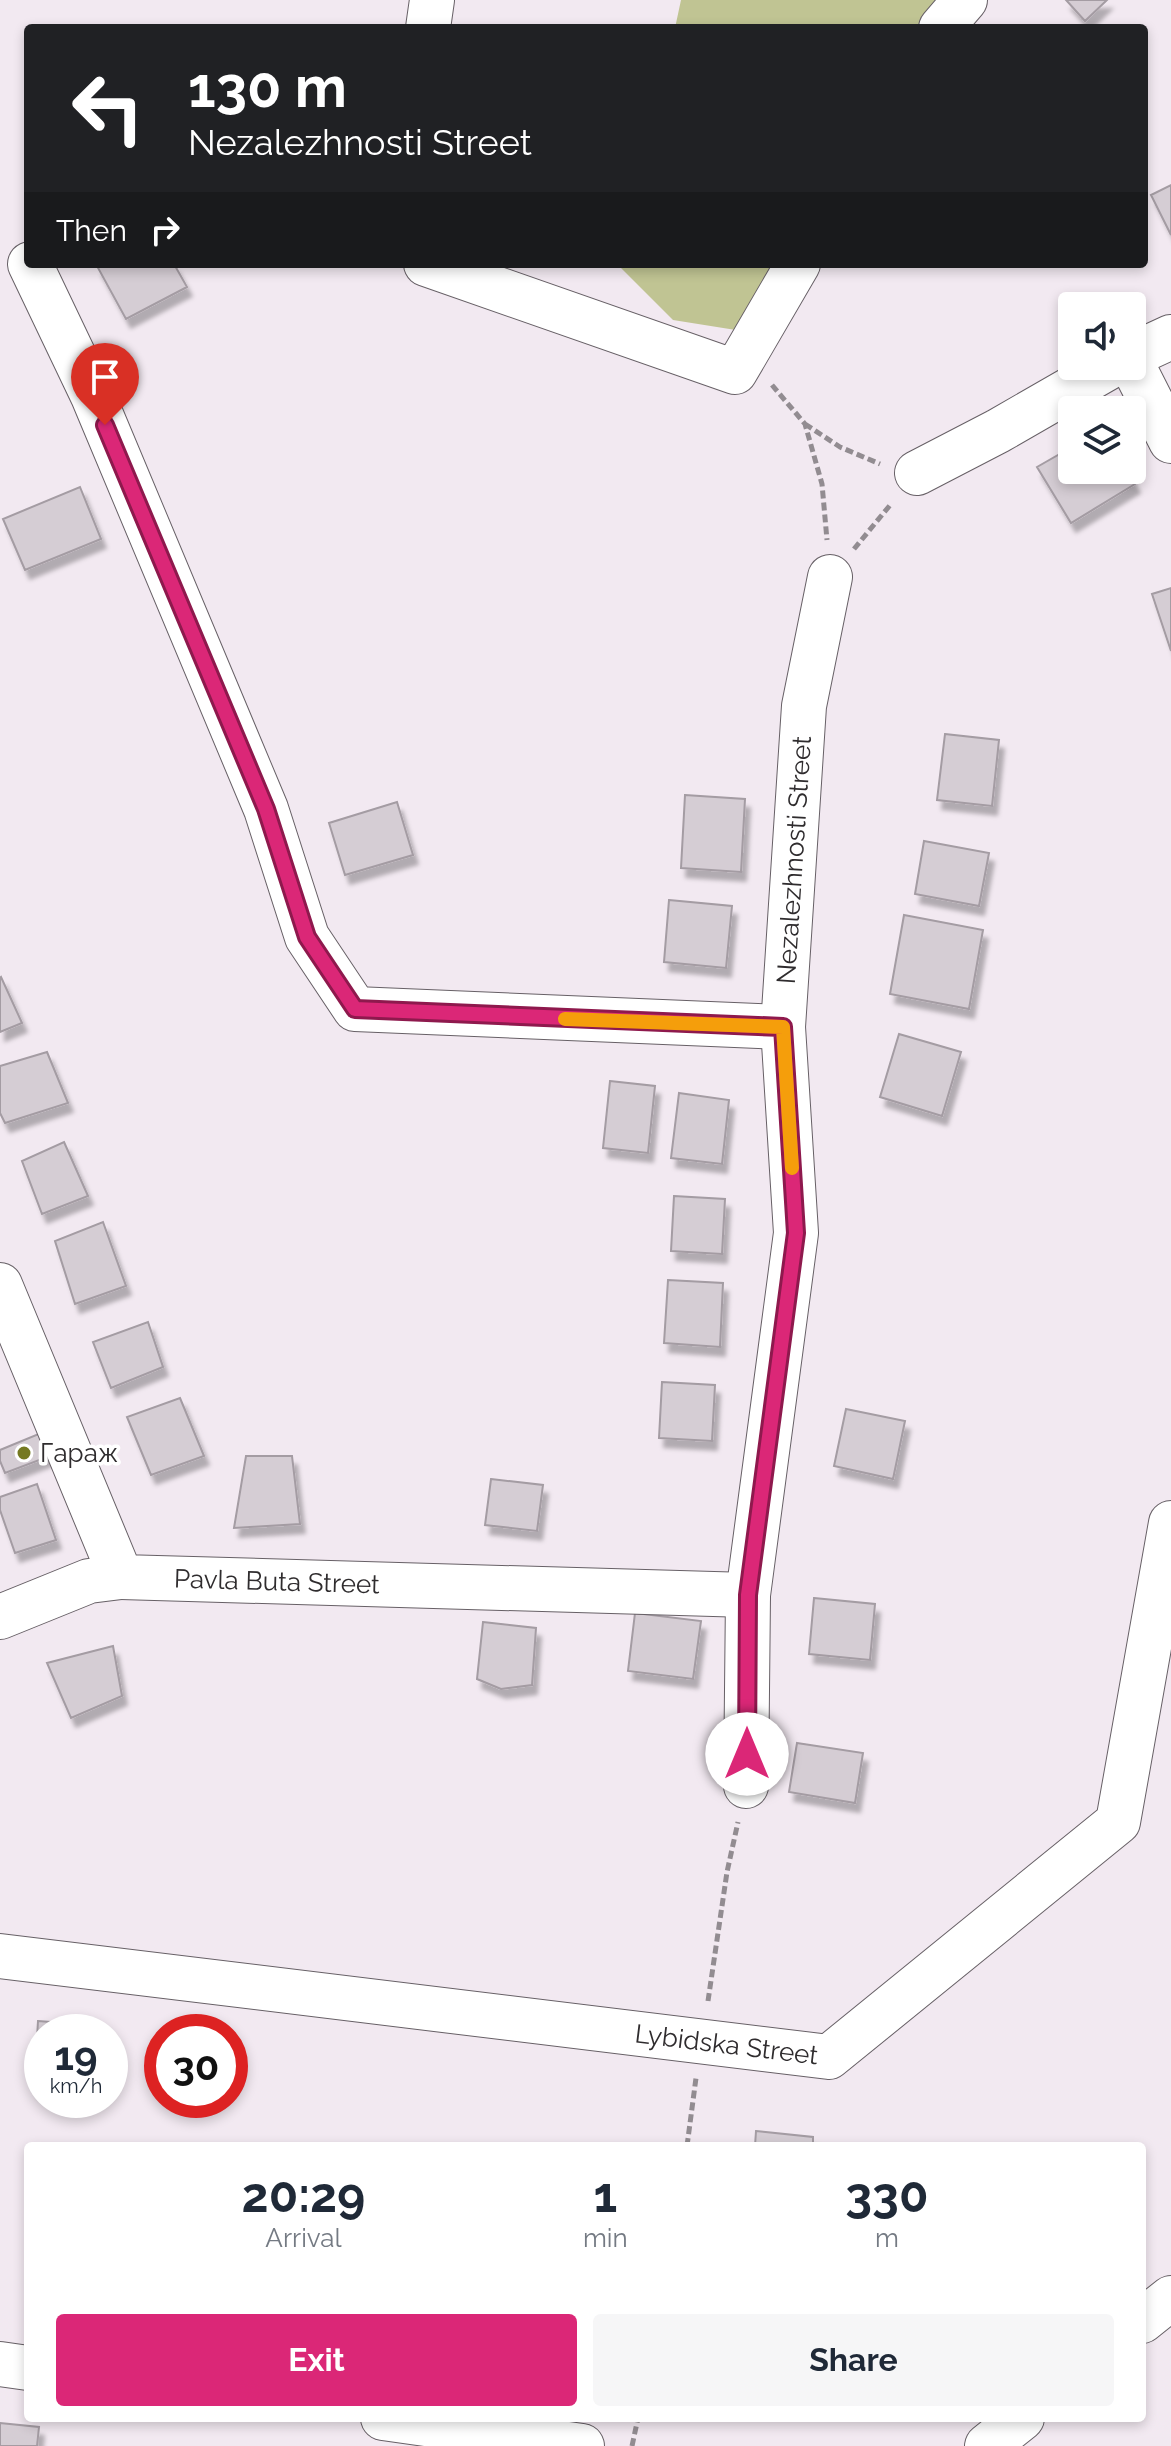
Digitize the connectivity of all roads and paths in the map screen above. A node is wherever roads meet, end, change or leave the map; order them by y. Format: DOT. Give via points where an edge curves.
graph roads {
  1 [pos="432,0"];
  2 [pos="965,0"];
  3 [pos="429,24"];
  4 [pos="944,24"];
  5 [pos="28,268"];
  6 [pos="437,268"];
  7 [pos="796,268"];
  8 [pos="1171,337"];
  9 [pos="1146,349"];
  10 [pos="735,372"];
  11 [pos="1087,380"];
  12 [pos="1140,380"];
  13 [pos="805,424"];
  14 [pos="1171,441"];
  15 [pos="917,473"];
  16 [pos="830,577"];
  17 [pos="783,1027"];
  18 [pos="0,1285"];
  19 [pos="1171,1523"];
  20 [pos="121,1577"];
  21 [pos="748,1595"];
  22 [pos="0,1617"];
  23 [pos="746,1786"];
  24 [pos="0,1956"];
  25 [pos="701,2042"];
  26 [pos="688,2142"];
  27 [pos="1171,2298"];
  28 [pos="1146,2318"];
  29 [pos="0,2364"];
  30 [pos="24,2367"];
  31 [pos="411,2422"];
  32 [pos="637,2422"];
  33 [pos="1017,2422"];
  34 [pos="582,2446"];
  35 [pos="632,2446"];
  36 [pos="987,2446"];
  1 -- 3 [label="street"];
  2 -- 4 [label="street"];
  5 -- 17 [label="street" via="93,396 266,809 307,937 355,1009"];
  6 -- 10 [label="street"];
  7 -- 10 [label="street"];
  8 -- 9 [label="street"];
  10 -- 13 [label="path" via="769,380"];
  11 -- 15 [label="street"];
  12 -- 14 [label="street"];
  13 -- 15 [label="path" via="840,447"];
  13 -- 16 [label="path" via="822,484"];
  15 -- 16 [label="path"];
  16 -- 17 [label="street, Nezalezhnosti Street" via="804,706"];
  17 -- 21 [label="street, Nezalezhnosti Street" via="796,1233"];
  18 -- 20 [label="street"];
  19 -- 25 [label="street, Lybidska Street" via="1118,1822 829,2057"];
  20 -- 21 [label="street, Pavla Buta Street"];
  20 -- 22 [label="street, Pavla Buta Street" via="89,1581"];
  21 -- 23 [label="street, Nezalezhnosti Street"];
  23 -- 25 [label="path"];
  24 -- 25 [label="street, Lybidska Street"];
  25 -- 26 [label="path"];
  27 -- 28 [label="street"];
  29 -- 30 [label="street"];
  31 -- 34 [label="street"];
  32 -- 35 [label="path"];
  33 -- 36 [label="street"];
}
